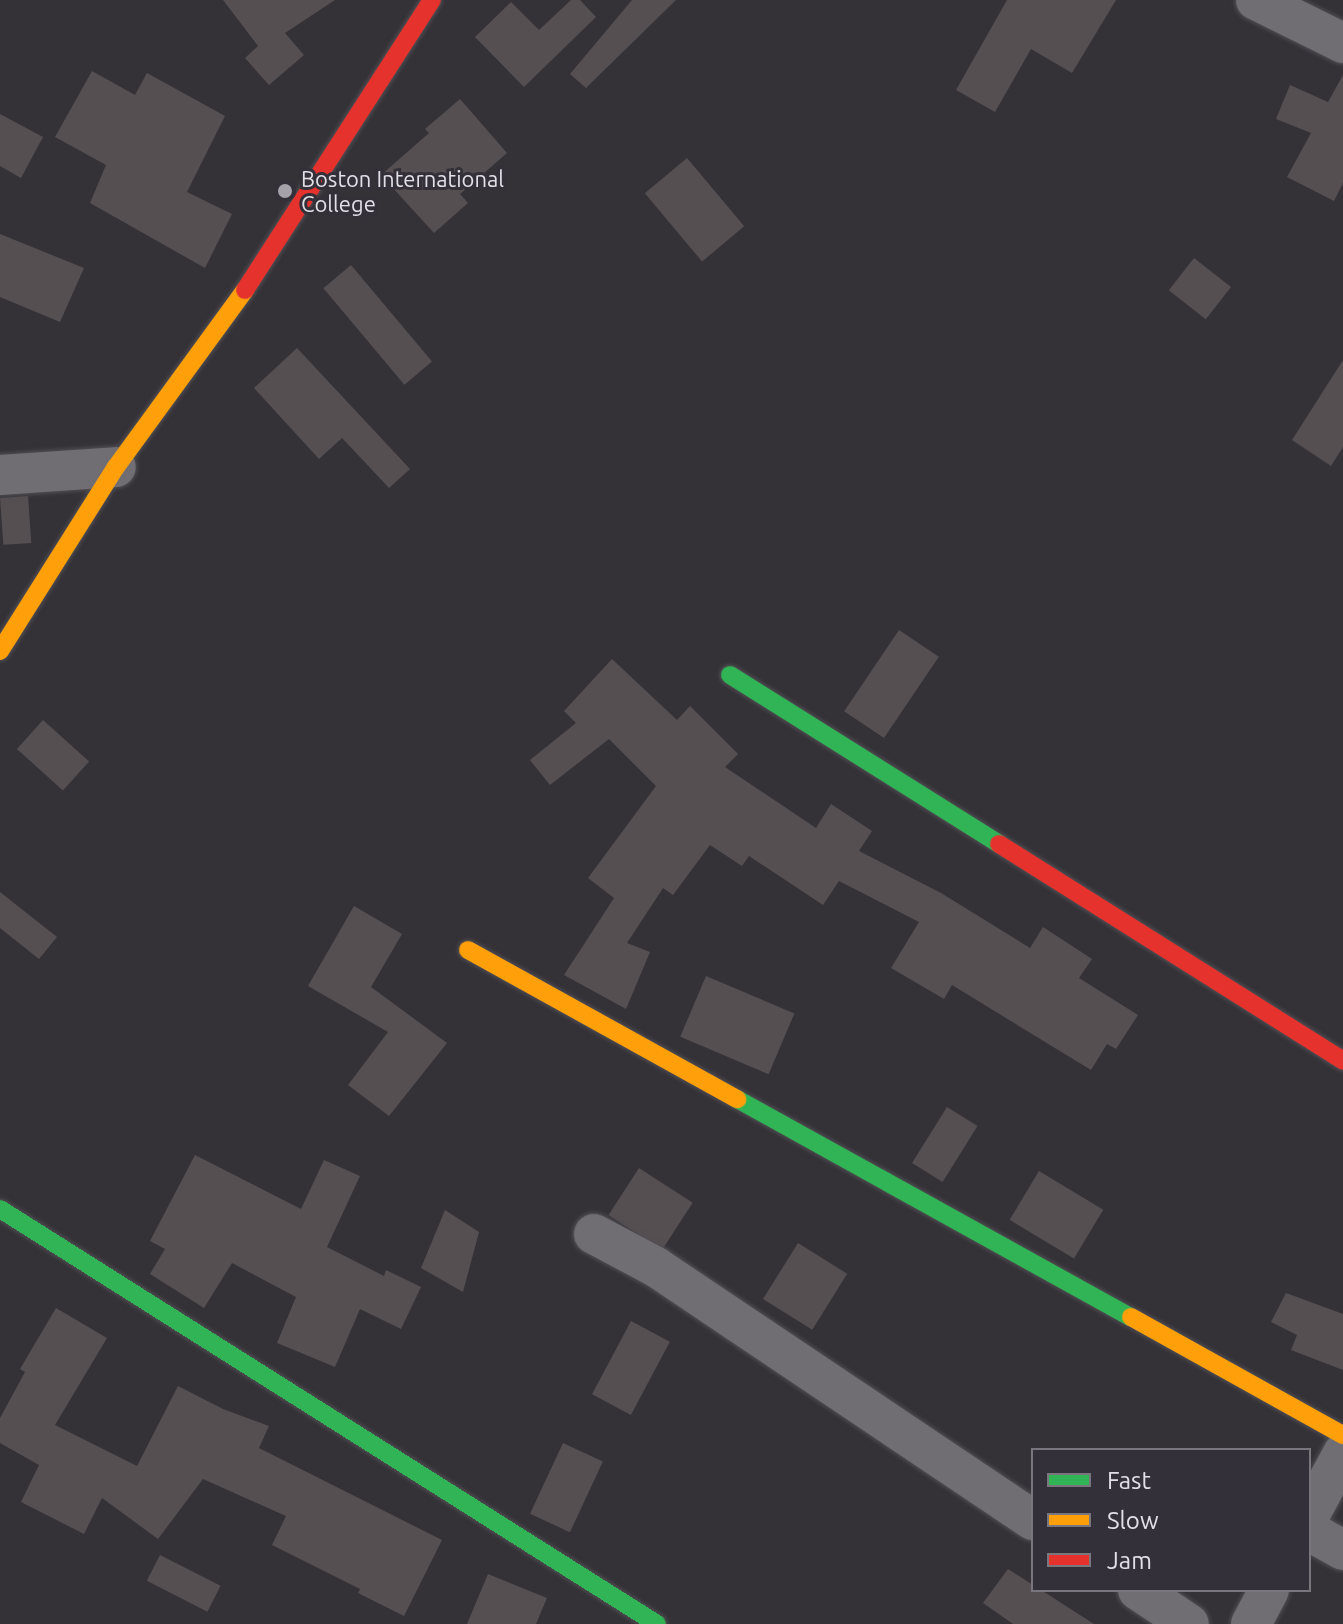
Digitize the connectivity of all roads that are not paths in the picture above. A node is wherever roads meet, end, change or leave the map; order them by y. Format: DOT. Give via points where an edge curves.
graph roads {
  1 [pos="432,0"];
  2 [pos="1256,0"];
  3 [pos="1343,43"];
  4 [pos="116,467"];
  5 [pos="0,475"];
  6 [pos="0,651"];
  7 [pos="730,675"];
  8 [pos="468,950"];
  9 [pos="1343,1061"];
  10 [pos="0,1209"];
  11 [pos="594,1234"];
  12 [pos="1343,1435"];
  13 [pos="1343,1453"];
  14 [pos="1311,1512"];
  15 [pos="1031,1519"];
  16 [pos="1311,1532"];
  17 [pos="1343,1550"];
  18 [pos="1141,1592"];
  19 [pos="1268,1592"];
  20 [pos="657,1624"];
  21 [pos="1189,1624"];
  22 [pos="1251,1624"];
  1 -- 4 [label="street" via="255,275"];
  2 -- 3 [label="street"];
  4 -- 5 [label="street"];
  4 -- 6 [label="street"];
  7 -- 9 [label="street"];
  8 -- 12 [label="street"];
  10 -- 20 [label="street"];
  11 -- 15 [label="street" via="656,1267"];
  13 -- 14 [label="street"];
  16 -- 17 [label="street"];
  18 -- 21 [label="street"];
  19 -- 22 [label="street"];
}
